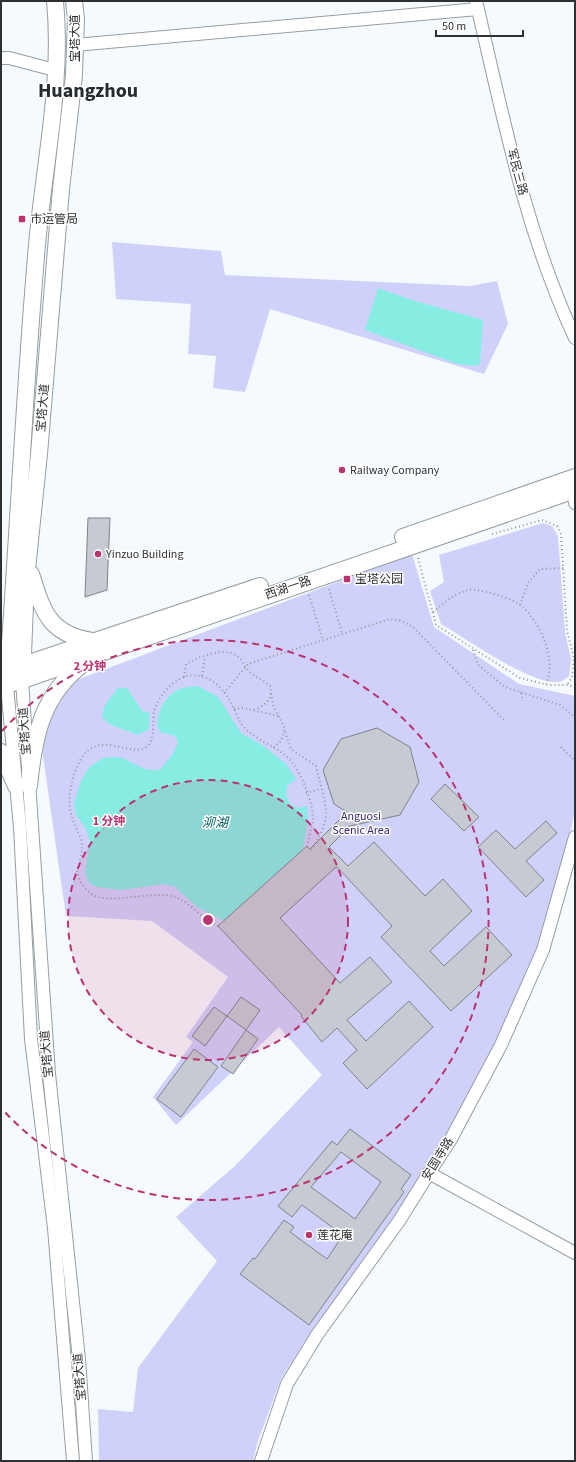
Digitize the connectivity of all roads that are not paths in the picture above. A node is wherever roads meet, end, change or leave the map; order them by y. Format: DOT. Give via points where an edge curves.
graph roads {
  1 [pos="55,1"];
  2 [pos="74,1"];
  3 [pos="477,5"];
  4 [pos="75,45"];
  5 [pos="1,58"];
  6 [pos="55,70"];
  7 [pos="575,338"];
  8 [pos="574,487"];
  9 [pos="22,564"];
  10 [pos="1,614"];
  11 [pos="94,648"];
  12 [pos="10,677"];
  13 [pos="1,752"];
  14 [pos="23,786"];
  15 [pos="575,837"];
  16 [pos="429,1173"];
  17 [pos="575,1253"];
  18 [pos="73,1461"];
  19 [pos="86,1461"];
  20 [pos="261,1461"];
  1 -- 6 [label="main road, 宝塔大道"];
  2 -- 4 [label="main road, 宝塔大道"];
  3 -- 4 [label="street"];
  3 -- 7 [label="street, 军民三路" via="513,162 534,235 555,296"];
  4 -- 9 [label="main road, 宝塔大道" via="40,454"];
  5 -- 6 [label="street"];
  6 -- 9 [label="main road, 宝塔大道" via="37,244"];
  8 -- 11 [label="main road, 西湖一路" via="290,576"];
  8 -- 11 [label="main road, 西湖一路" via="419,553 325,576"];
  9 -- 10 [label="main road"];
  9 -- 11 [label="main road" via="40,605 55,627"];
  9 -- 12 [label="main road, 宝塔大道"];
  11 -- 12 [label="main road, 西湖一路"];
  11 -- 14 [label="main road" via="54,694 39,722"];
  12 -- 14 [label="street, 宝塔大道"];
  13 -- 14 [label="main road"];
  14 -- 18 [label="street, 宝塔大道" via="31,1039 54,1228"];
  14 -- 19 [label="street, 宝塔大道" via="49,1074 79,1359"];
  15 -- 16 [label="street, 安国寺路" via="543,950 501,1046"];
  16 -- 17 [label="street"];
  16 -- 20 [label="street, 安国寺路" via="399,1221 317,1335 287,1384"];
}
